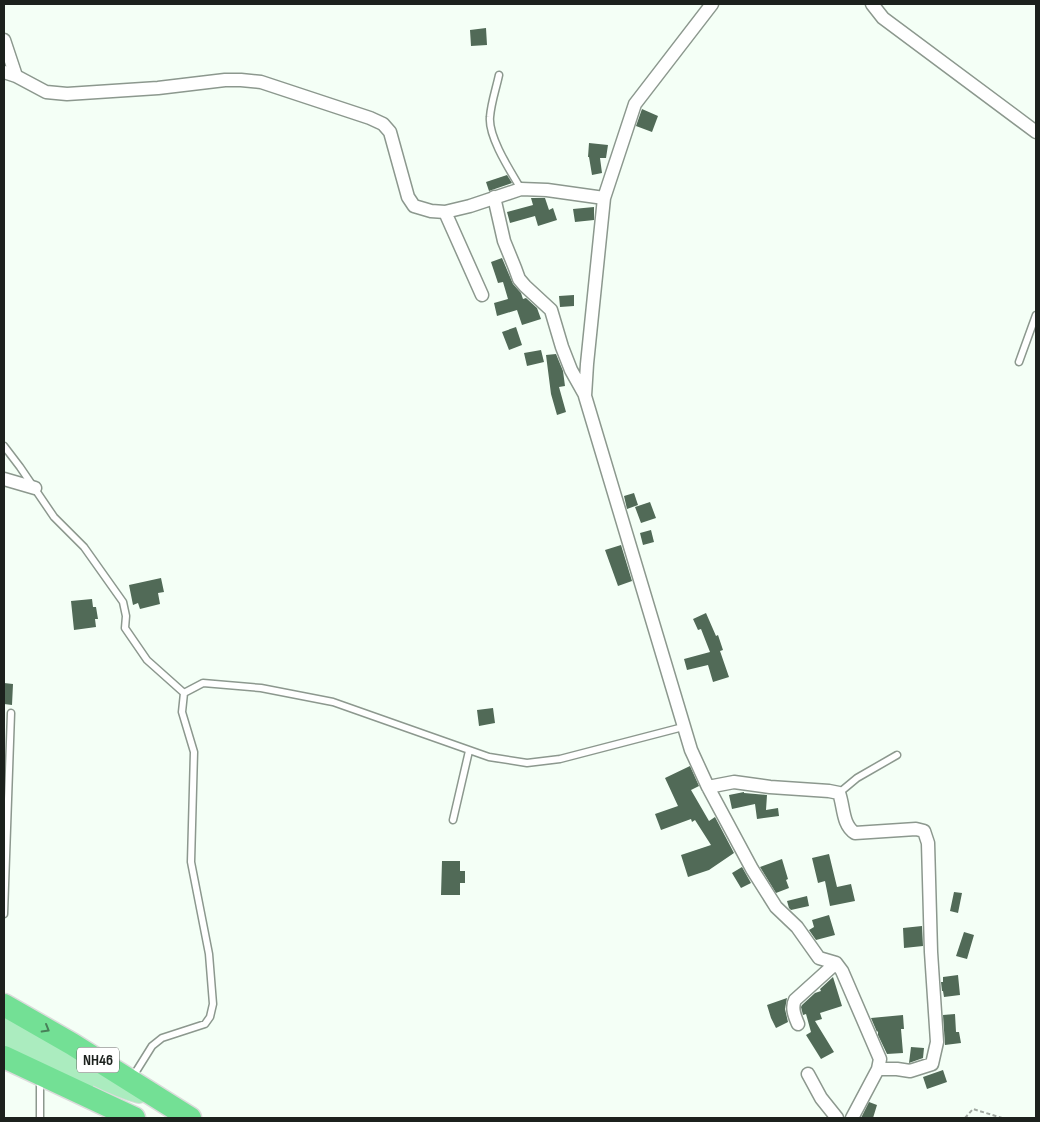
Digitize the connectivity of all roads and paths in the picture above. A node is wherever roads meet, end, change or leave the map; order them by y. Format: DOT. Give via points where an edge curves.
graph roads {
  1 [pos="712,4"];
  2 [pos="872,4"];
  3 [pos="4,40"];
  4 [pos="4,72"];
  5 [pos="499,75"];
  6 [pos="16,76"];
  7 [pos="1036,132"];
  8 [pos="520,189"];
  9 [pos="494,197"];
  10 [pos="604,198"];
  11 [pos="445,212"];
  12 [pos="482,295"];
  13 [pos="1036,315"];
  14 [pos="1019,362"];
  15 [pos="585,396"];
  16 [pos="4,446"];
  17 [pos="4,479"];
  18 [pos="35,488"];
  19 [pos="184,694"];
  20 [pos="11,713"];
  21 [pos="683,727"];
  22 [pos="469,751"];
  23 [pos="897,755"];
  24 [pos="708,787"];
  25 [pos="839,793"];
  26 [pos="453,820"];
  27 [pos="4,914"];
  28 [pos="836,963"];
  29 [pos="4,1005"];
  30 [pos="798,1024"];
  31 [pos="4,1026"];
  32 [pos="4,1044"];
  33 [pos="4,1057"];
  34 [pos="878,1069"];
  35 [pos="40,1074"];
  36 [pos="808,1074"];
  37 [pos="130,1080"];
  38 [pos="95,1081"];
  39 [pos="160,1099"];
  40 [pos="40,1118"];
  41 [pos="134,1118"];
  42 [pos="139,1118"];
  43 [pos="190,1118"];
  44 [pos="837,1118"];
  45 [pos="852,1118"];
  46 [pos="965,1118"];
  47 [pos="1002,1118"];
  1 -- 10 [label="street" via="635,104"];
  2 -- 7 [label="street" via="883,18"];
  3 -- 6 [label="street"];
  4 -- 6 [label="street"];
  5 -- 8 [label="lane" via="490,128"];
  6 -- 11 [label="street" via="46,92 67,94 225,80 261,82 383,124 390,132 408,197 414,206"];
  8 -- 9 [label="street"];
  8 -- 10 [label="street"];
  9 -- 11 [label="street"];
  9 -- 15 [label="street" via="504,241 519,279 551,310 571,370"];
  10 -- 15 [label="street"];
  11 -- 12 [label="street"];
  13 -- 14 [label="lane"];
  15 -- 21 [label="street"];
  16 -- 18 [label="lane"];
  17 -- 18 [label="street"];
  18 -- 19 [label="lane" via="54,517 84,547 123,602 126,628 147,660"];
  19 -- 22 [label="lane" via="203,682 261,688 333,702"];
  19 -- 37 [label="lane" via="182,712 194,752 191,862 209,954 213,1004 205,1024 162,1038 152,1046"];
  20 -- 27 [label="lane"];
  21 -- 22 [label="lane" via="560,759 527,764"];
  21 -- 24 [label="street"];
  22 -- 26 [label="lane"];
  23 -- 25 [label="lane" via="857,778"];
  24 -- 25 [label="street" via="734,782"];
  24 -- 28 [label="street" via="776,907 797,927 819,958"];
  25 -- 34 [label="street" via="849,829 855,833 916,829 924,831 928,843 937,1042 932,1064 910,1071"];
  28 -- 30 [label="street" via="793,1003"];
  28 -- 34 [label="street" via="880,1059"];
  29 -- 37 [label="highway, NH46, one-way"];
  31 -- 38 [label="main road"];
  32 -- 38 [label="main road"];
  33 -- 35 [label="highway, NH46"];
  34 -- 45 [label="street"];
  35 -- 40 [label="lane"];
  35 -- 41 [label="highway, NH46"];
  36 -- 44 [label="street"];
  37 -- 39 [label="highway, NH46"];
  38 -- 39 [label="main road"];
  38 -- 42 [label="main road"];
  39 -- 43 [label="highway, NH46"];
  46 -- 47 [label="path" via="973,1109"];
}
